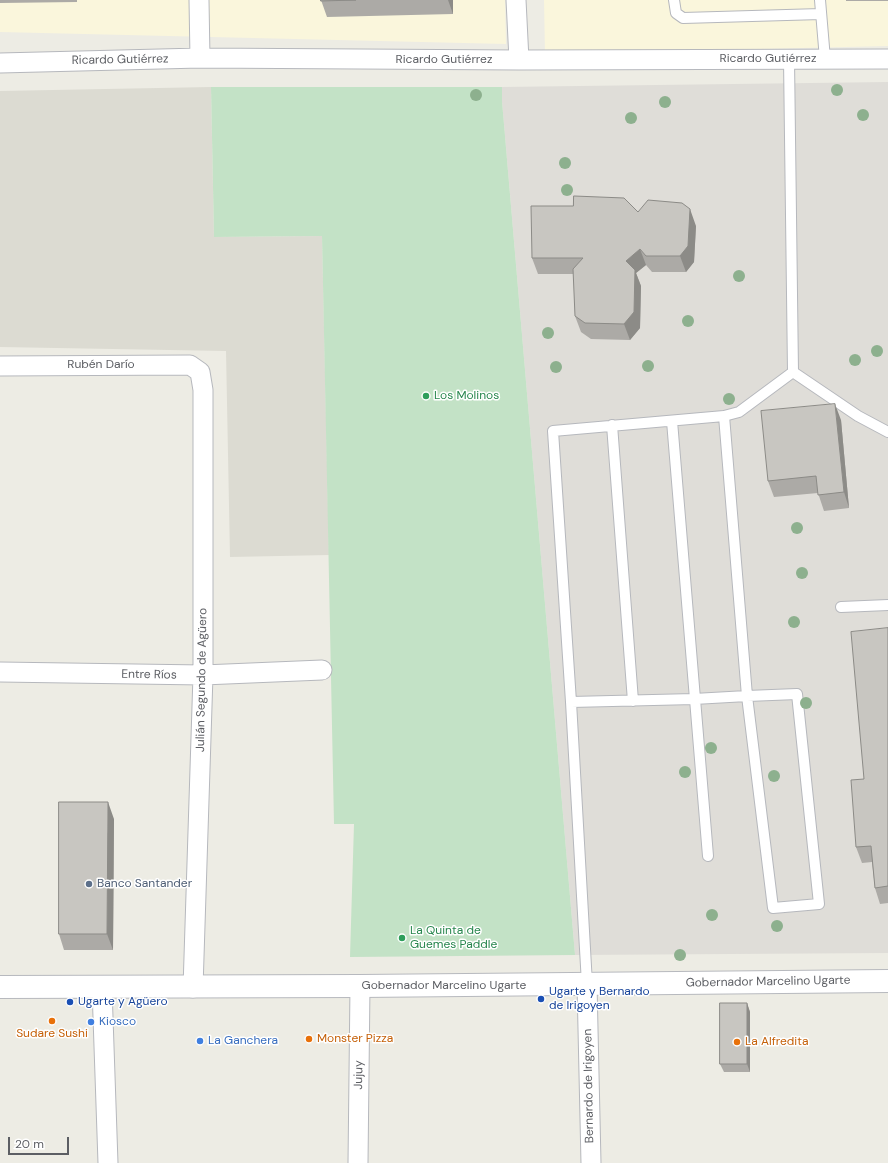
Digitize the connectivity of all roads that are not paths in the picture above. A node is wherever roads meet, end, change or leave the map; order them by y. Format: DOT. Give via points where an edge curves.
graph roads {
  1 [pos="199,0"];
  2 [pos="516,0"];
  3 [pos="674,0"];
  4 [pos="820,0"];
  5 [pos="821,14"];
  6 [pos="200,58"];
  7 [pos="789,59"];
  8 [pos="825,59"];
  9 [pos="888,59"];
  10 [pos="518,60"];
  11 [pos="0,62"];
  12 [pos="0,366"];
  13 [pos="200,372"];
  14 [pos="793,372"];
  15 [pos="724,416"];
  16 [pos="672,421"];
  17 [pos="612,425"];
  18 [pos="888,432"];
  19 [pos="888,605"];
  20 [pos="841,607"];
  21 [pos="322,670"];
  22 [pos="0,672"];
  23 [pos="203,676"];
  24 [pos="747,696"];
  25 [pos="694,699"];
  26 [pos="633,701"];
  27 [pos="571,702"];
  28 [pos="708,856"];
  29 [pos="888,981"];
  30 [pos="587,984"];
  31 [pos="360,986"];
  32 [pos="0,988"];
  33 [pos="102,988"];
  34 [pos="193,988"];
  35 [pos="108,1163"];
  36 [pos="358,1163"];
  37 [pos="591,1163"];
  1 -- 6 [label="street"];
  2 -- 10 [label="street"];
  3 -- 5 [label="lane" via="676,14 683,18"];
  4 -- 5 [label="lane"];
  5 -- 8 [label="lane"];
  6 -- 10 [label="street, Ricardo Gutiérrez"];
  6 -- 11 [label="street, Ricardo Gutiérrez"];
  7 -- 8 [label="street, Ricardo Gutiérrez"];
  7 -- 10 [label="street, Ricardo Gutiérrez"];
  7 -- 14 [label="lane"];
  8 -- 9 [label="street, Ricardo Gutiérrez"];
  12 -- 13 [label="street, Rubén Darío" via="190,365"];
  13 -- 23 [label="street, Julián Segundo de Agüero" via="203,390"];
  14 -- 15 [label="lane" via="740,412"];
  14 -- 18 [label="lane" via="858,416"];
  15 -- 16 [label="lane"];
  15 -- 24 [label="lane"];
  16 -- 17 [label="lane"];
  16 -- 25 [label="lane"];
  17 -- 26 [label="lane"];
  17 -- 27 [label="lane" via="553,431"];
  19 -- 20 [label="lane"];
  21 -- 23 [label="street, Entre Ríos"];
  22 -- 23 [label="street, Entre Ríos"];
  23 -- 34 [label="street, Julián Segundo de Agüero"];
  24 -- 24 [label="lane" via="773,908 819,904 798,694"];
  24 -- 25 [label="lane"];
  25 -- 26 [label="lane"];
  25 -- 28 [label="lane"];
  26 -- 27 [label="lane"];
  27 -- 30 [label="lane"];
  29 -- 30 [label="street, Gobernador Marcelino Ugarte"];
  30 -- 31 [label="street, Gobernador Marcelino Ugarte"];
  30 -- 37 [label="street, Bernardo de Irigoyen"];
  31 -- 34 [label="street, Gobernador Marcelino Ugarte"];
  31 -- 36 [label="street, Jujuy"];
  32 -- 33 [label="street, Gobernador Marcelino Ugarte"];
  33 -- 34 [label="street, Gobernador Marcelino Ugarte"];
  33 -- 35 [label="street"];
}
